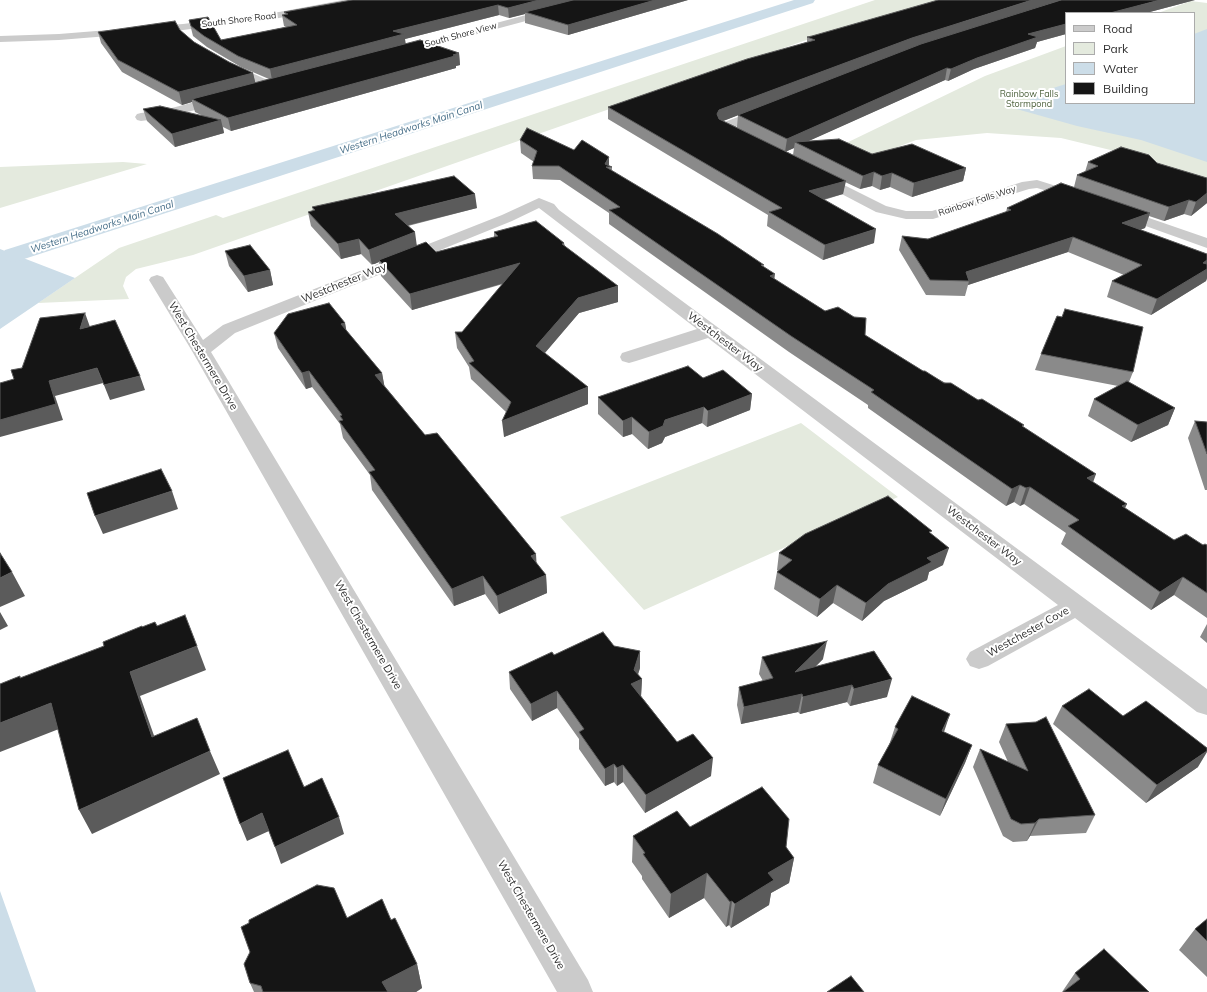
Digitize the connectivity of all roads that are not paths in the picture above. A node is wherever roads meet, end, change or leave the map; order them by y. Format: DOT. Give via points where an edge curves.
graph roads {
  1 [pos="358,0"];
  2 [pos="594,0"];
  3 [pos="183,27"];
  4 [pos="188,38"];
  5 [pos="0,39"];
  6 [pos="393,54"];
  7 [pos="216,58"];
  8 [pos="257,90"];
  9 [pos="234,96"];
  10 [pos="776,106"];
  11 [pos="141,116"];
  12 [pos="741,134"];
  13 [pos="806,170"];
  14 [pos="1091,202"];
  15 [pos="1106,207"];
  16 [pos="1207,243"];
  17 [pos="157,280"];
  18 [pos="710,331"];
  19 [pos="201,351"];
  20 [pos="629,357"];
  21 [pos="1076,606"];
  22 [pos="978,659"];
  23 [pos="1207,704"];
  24 [pos="576,992"];
  1 -- 3 [label="street, South Shore Road" via="279,15"];
  2 -- 6 [label="street, South Shore View"];
  3 -- 4 [label="street"];
  3 -- 5 [label="street, South Shore Road"];
  7 -- 8 [label="street" via="236,70 276,85"];
  9 -- 11 [label="street" via="169,113"];
  10 -- 12 [label="street" via="723,127"];
  13 -- 14 [label="street, Rainbow Falls Way" via="882,209 906,215 933,215 1027,185 1038,184"];
  15 -- 16 [label="street"];
  17 -- 19 [label="street, West Chestermere Drive"];
  18 -- 19 [label="street, Westchester Way" via="549,207 539,202 506,218 229,329"];
  18 -- 20 [label="street"];
  18 -- 21 [label="street, Westchester Way"];
  19 -- 24 [label="street, West Chestermere Drive"];
  21 -- 22 [label="street, Westchester Cove"];
  21 -- 23 [label="street, Westchester Way"];
}
